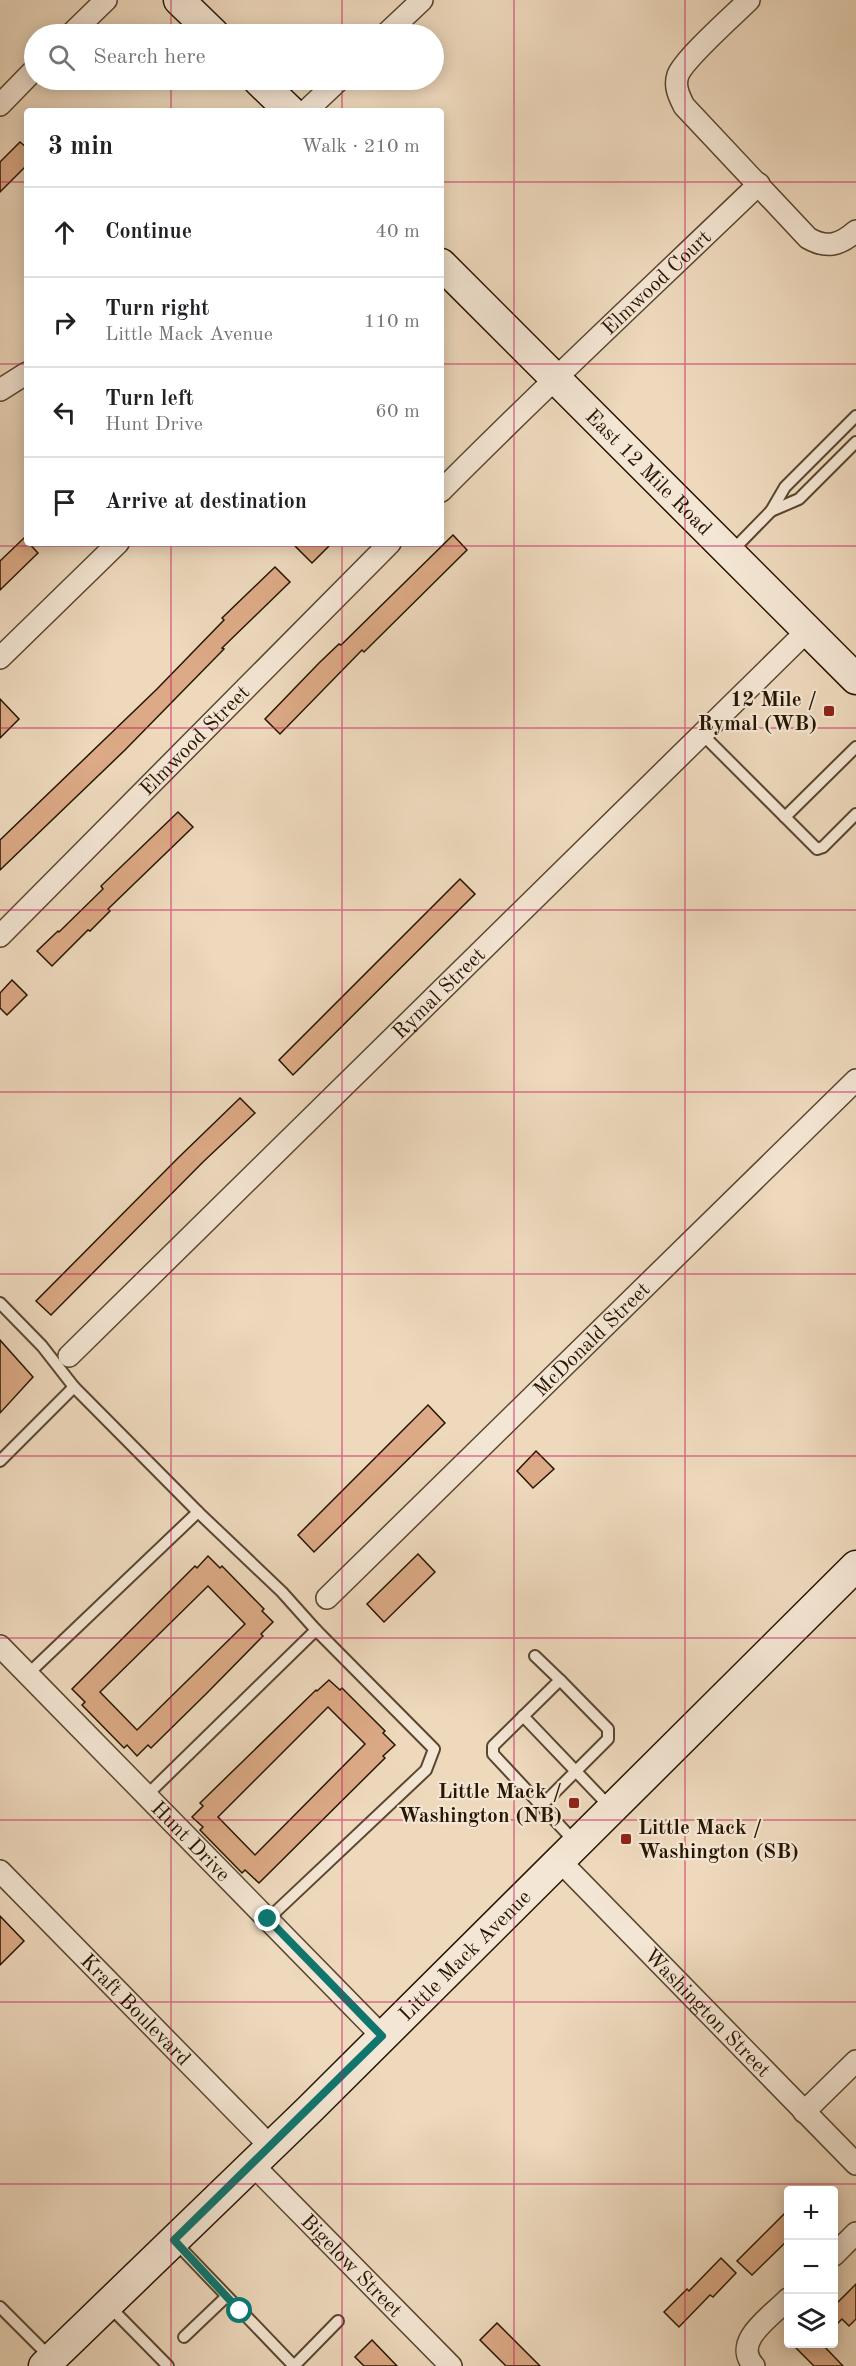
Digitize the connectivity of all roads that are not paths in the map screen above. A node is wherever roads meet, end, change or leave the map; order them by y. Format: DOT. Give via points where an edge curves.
graph roads {
  1 [pos="106,0"];
  2 [pos="179,0"];
  3 [pos="422,0"];
  4 [pos="749,0"];
  5 [pos="81,24"];
  6 [pos="204,24"];
  7 [pos="397,24"];
  8 [pos="24,80"];
  9 [pos="268,90"];
  10 [pos="328,90"];
  11 [pos="0,105"];
  12 [pos="287,108"];
  13 [pos="309,108"];
  14 [pos="759,184"];
  15 [pos="856,231"];
  16 [pos="444,267"];
  17 [pos="24,375"];
  18 [pos="554,379"];
  19 [pos="0,390"];
  20 [pos="856,416"];
  21 [pos="856,442"];
  22 [pos="444,488"];
  23 [pos="771,511"];
  24 [pos="115,546"];
  25 [pos="387,546"];
  26 [pos="731,552"];
  27 [pos="808,630"];
  28 [pos="0,658"];
  29 [pos="856,679"];
  30 [pos="702,734"];
  31 [pos="856,747"];
  32 [pos="856,814"];
  33 [pos="785,817"];
  34 [pos="0,936"];
  35 [pos="856,1080"];
  36 [pos="0,1303"];
  37 [pos="69,1356"];
  38 [pos="74,1388"];
  39 [pos="0,1461"];
  40 [pos="198,1512"];
  41 [pos="856,1566"];
  42 [pos="327,1598"];
  43 [pos="316,1630"];
  44 [pos="0,1647"];
  45 [pos="536,1656"];
  46 [pos="28,1674"];
  47 [pos="560,1680"];
  48 [pos="523,1716"];
  49 [pos="576,1771"];
  50 [pos="147,1795"];
  51 [pos="542,1805"];
  52 [pos="612,1809"];
  53 [pos="568,1852"];
  54 [pos="0,1871"];
  55 [pos="268,1919"];
  56 [pos="382,2036"];
  57 [pos="856,2061"];
  58 [pos="804,2112"];
  59 [pos="262,2156"];
  60 [pos="856,2164"];
  61 [pos="856,2233"];
  62 [pos="174,2240"];
  63 [pos="838,2251"];
  64 [pos="226,2297"];
  65 [pos="107,2304"];
  66 [pos="784,2304"];
  67 [pos="0,2307"];
  68 [pos="339,2321"];
  69 [pos="184,2337"];
  70 [pos="48,2362"];
  71 [pos="168,2366"];
  72 [pos="294,2366"];
  73 [pos="452,2366"];
  74 [pos="753,2366"];
  1 -- 5 [label="street"];
  2 -- 6 [label="main road"];
  3 -- 7 [label="street"];
  4 -- 14 [label="street" via="683,66 676,86 684,106"];
  8 -- 11 [label="street"];
  9 -- 12 [label="main road"];
  10 -- 13 [label="street"];
  14 -- 15 [label="street" via="818,244 840,243"];
  14 -- 18 [label="street, Elmwood Court"];
  16 -- 18 [label="main road, East 12 Mile Road"];
  17 -- 19 [label="street"];
  18 -- 22 [label="street"];
  18 -- 26 [label="main road, East 12 Mile Road"];
  20 -- 23 [label="lane" via="785,487"];
  21 -- 23 [label="lane" via="800,499"];
  23 -- 26 [label="lane"];
  24 -- 28 [label="street"];
  25 -- 34 [label="street, Elmwood Street"];
  26 -- 27 [label="main road, East 12 Mile Road"];
  27 -- 29 [label="main road, East 12 Mile Road"];
  27 -- 30 [label="street, Rymal Street"];
  30 -- 33 [label="lane"];
  30 -- 37 [label="street, Rymal Street"];
  31 -- 33 [label="lane"];
  32 -- 33 [label="lane" via="817,849"];
  35 -- 42 [label="street, McDonald Street"];
  36 -- 38 [label="lane" via="42,1346"];
  38 -- 39 [label="lane"];
  38 -- 40 [label="lane"];
  40 -- 43 [label="lane"];
  40 -- 46 [label="lane"];
  41 -- 52 [label="main road, Little Mack Avenue"];
  43 -- 50 [label="lane"];
  43 -- 55 [label="lane" via="435,1749 426,1770"];
  44 -- 46 [label="street, Hunt Drive"];
  45 -- 47 [label="lane"];
  46 -- 50 [label="street, Hunt Drive"];
  47 -- 48 [label="lane"];
  47 -- 49 [label="lane" via="608,1729 608,1739"];
  48 -- 49 [label="lane"];
  48 -- 51 [label="lane" via="493,1746 493,1754"];
  49 -- 51 [label="lane"];
  49 -- 52 [label="lane"];
  50 -- 55 [label="street, Hunt Drive"];
  51 -- 53 [label="lane"];
  52 -- 53 [label="main road, Little Mack Avenue"];
  53 -- 56 [label="main road, Little Mack Avenue"];
  53 -- 58 [label="street, Washington Street"];
  54 -- 59 [label="street, Kraft Boulevard"];
  55 -- 56 [label="street, Hunt Drive"];
  56 -- 59 [label="main road, Little Mack Avenue"];
  57 -- 58 [label="street"];
  58 -- 60 [label="street, Washington Street"];
  59 -- 62 [label="main road, Little Mack Avenue"];
  59 -- 73 [label="street, Bigelow Street"];
  61 -- 63 [label="street"];
  62 -- 64 [label="lane"];
  62 -- 65 [label="main road, Little Mack Avenue"];
  64 -- 69 [label="lane"];
  64 -- 72 [label="lane"];
  65 -- 70 [label="main road, Little Mack Avenue"];
  65 -- 71 [label="lane"];
  66 -- 74 [label="street" via="748,2338 745,2348"];
  67 -- 70 [label="lane"];
  68 -- 72 [label="lane"];
}
